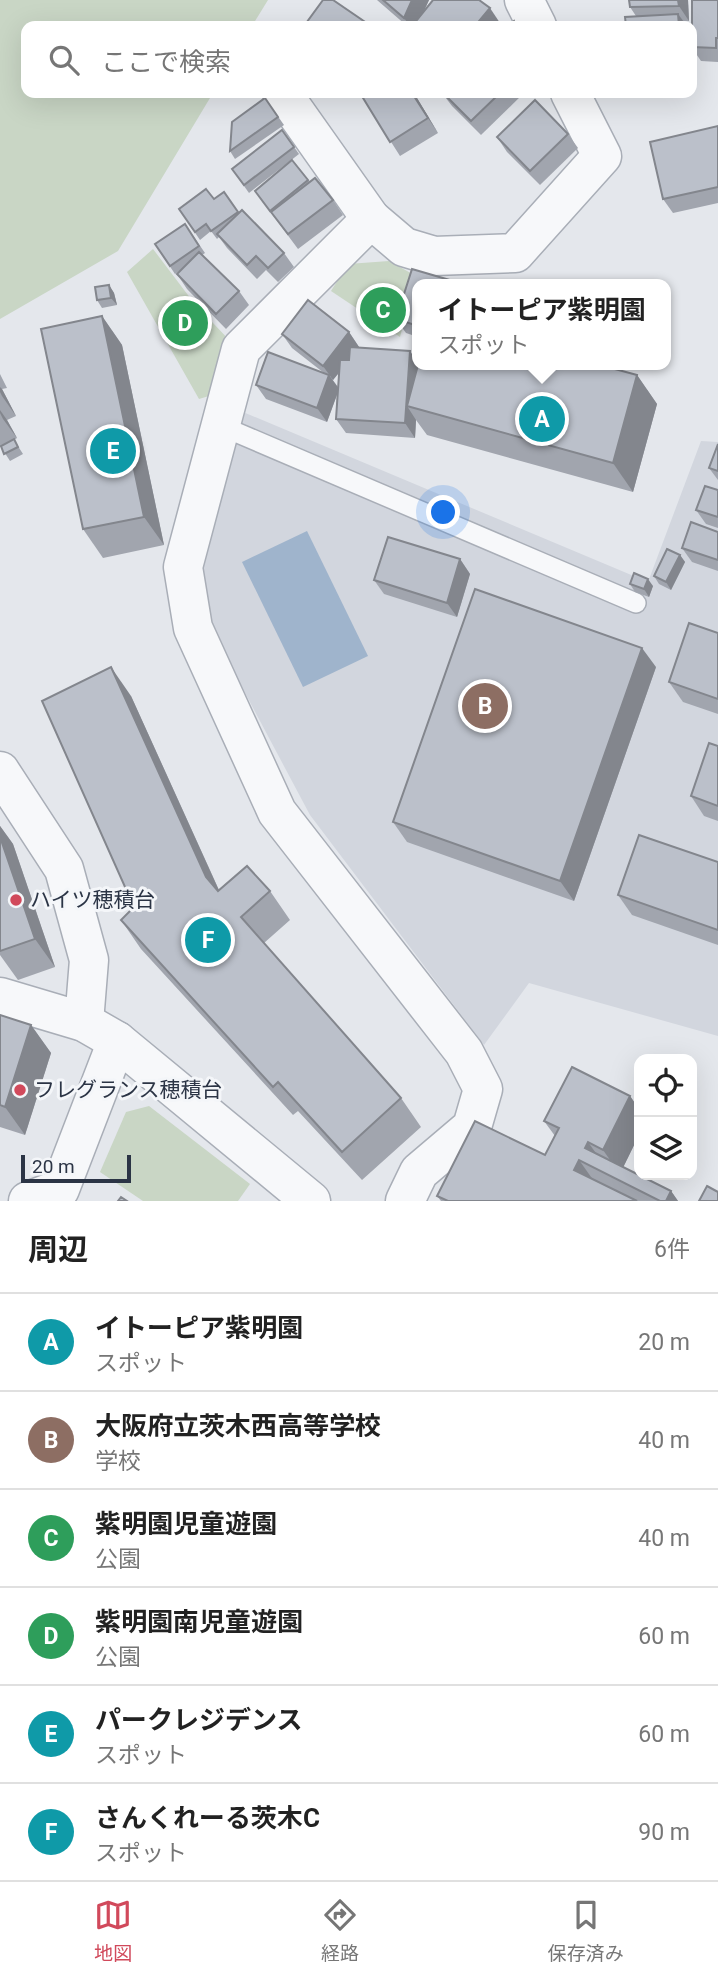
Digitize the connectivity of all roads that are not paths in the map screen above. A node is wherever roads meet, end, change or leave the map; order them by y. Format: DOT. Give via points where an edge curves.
graph roads {
  1 [pos="524,0"];
  2 [pos="534,21"];
  3 [pos="286,98"];
  4 [pos="573,98"];
  5 [pos="371,219"];
  6 [pos="219,425"];
  7 [pos="636,604"];
  8 [pos="0,771"];
  9 [pos="0,998"];
  10 [pos="84,1022"];
  11 [pos="117,1041"];
  12 [pos="28,1201"];
  13 [pos="312,1201"];
  14 [pos="404,1201"];
  1 -- 2 [label="street"];
  3 -- 5 [label="street"];
  4 -- 5 [label="street" via="602,156 515,253 435,256 404,247"];
  5 -- 6 [label="street" via="242,349"];
  6 -- 7 [label="lane"];
  6 -- 14 [label="street" via="183,567 193,628 277,812 464,1052 483,1089 471,1126 419,1172"];
  8 -- 10 [label="street" via="64,869 89,960"];
  9 -- 10 [label="street"];
  10 -- 11 [label="street"];
  11 -- 12 [label="street" via="60,1189"];
  11 -- 13 [label="street"];
}
